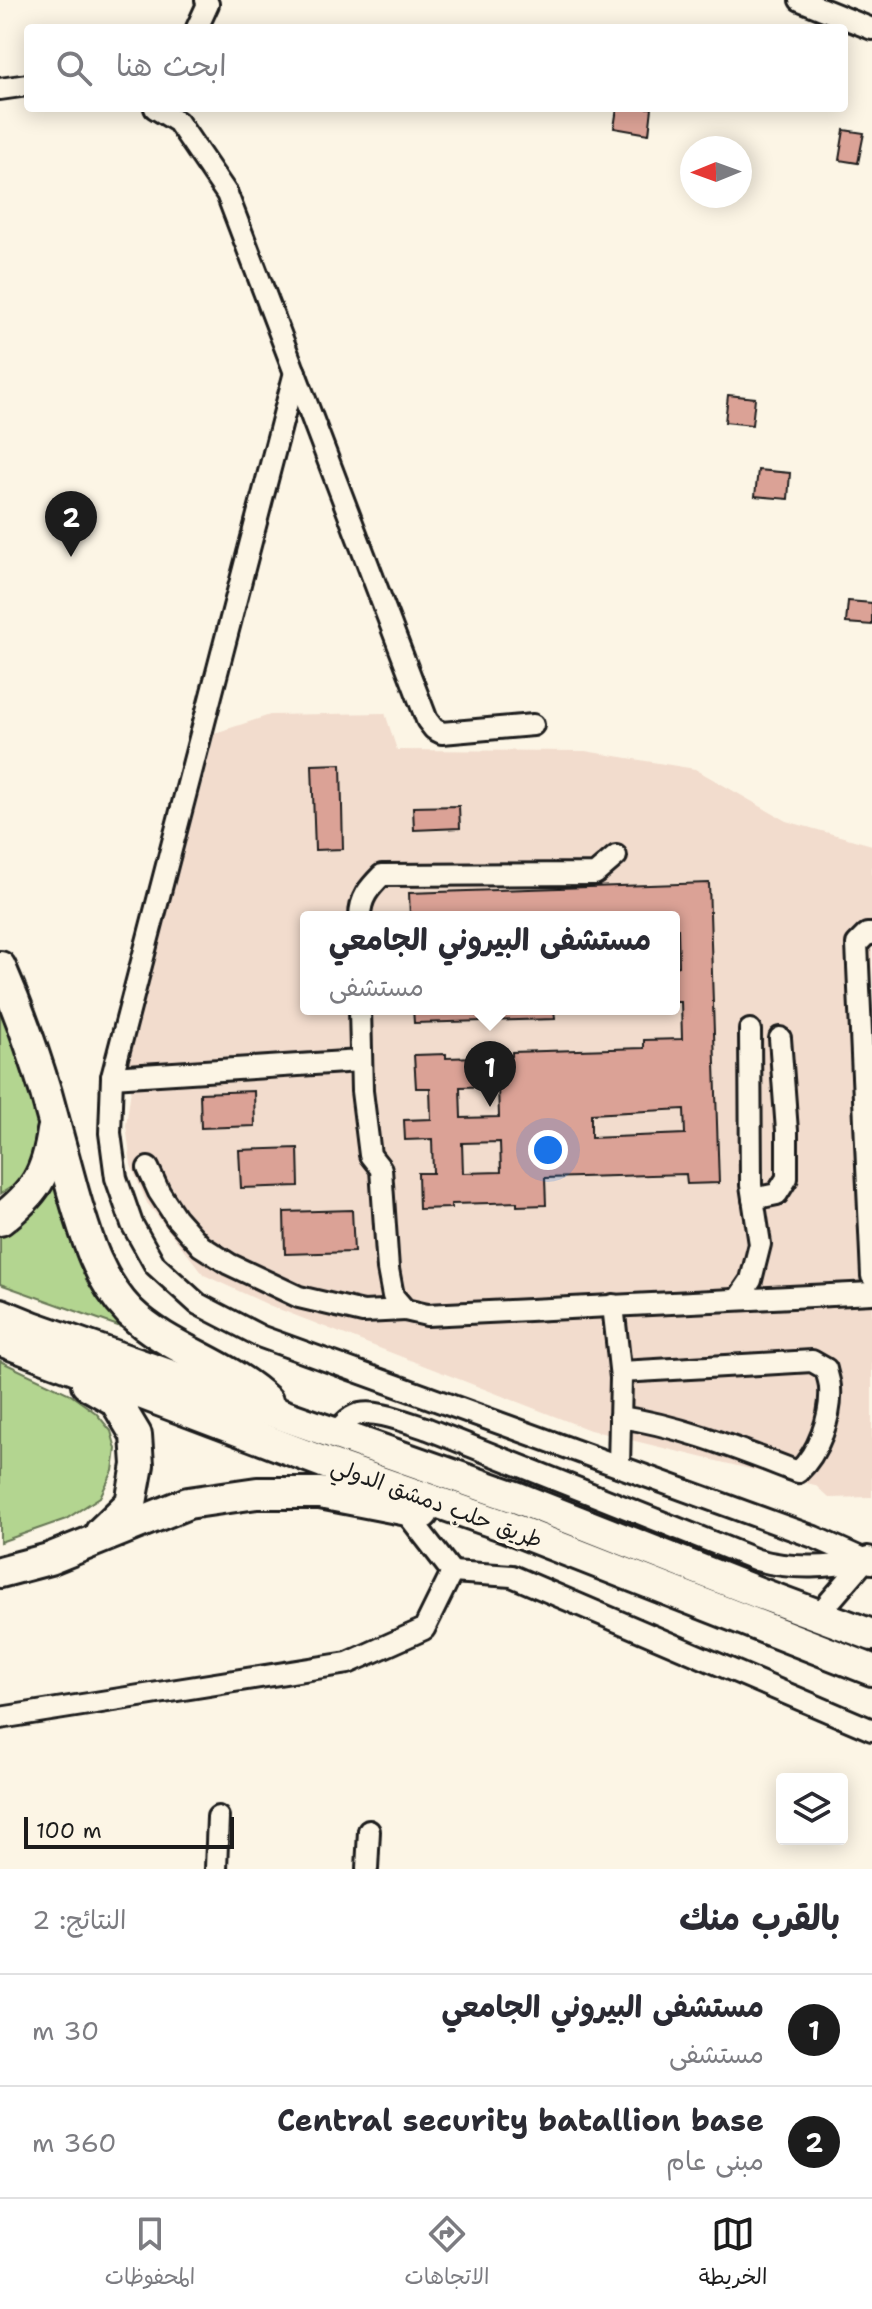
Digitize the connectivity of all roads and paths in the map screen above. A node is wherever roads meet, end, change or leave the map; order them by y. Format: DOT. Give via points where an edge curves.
graph roads {
  1 [pos="800,0"];
  2 [pos="211,1"];
  3 [pos="199,24"];
  4 [pos="872,29"];
  5 [pos="24,86"];
  6 [pos="0,89"];
  7 [pos="162,112"];
  8 [pos="295,372"];
  9 [pos="533,725"];
  10 [pos="616,856"];
  11 [pos="360,911"];
  12 [pos="872,934"];
  13 [pos="0,967"];
  14 [pos="360,1015"];
  15 [pos="750,1030"];
  16 [pos="780,1038"];
  17 [pos="360,1061"];
  18 [pos="112,1077"];
  19 [pos="54,1125"];
  20 [pos="869,1128"];
  21 [pos="148,1168"];
  22 [pos="753,1199"];
  23 [pos="0,1220"];
  24 [pos="872,1276"];
  25 [pos="872,1293"];
  26 [pos="738,1299"];
  27 [pos="613,1305"];
  28 [pos="405,1310"];
  29 [pos="0,1314"];
  30 [pos="0,1340"];
  31 [pos="43,1357"];
  32 [pos="621,1372"];
  33 [pos="283,1415"];
  34 [pos="620,1417"];
  35 [pos="335,1433"];
  36 [pos="619,1466"];
  37 [pos="404,1510"];
  38 [pos="505,1526"];
  39 [pos="91,1542"];
  40 [pos="870,1558"];
  41 [pos="0,1572"];
  42 [pos="452,1572"];
  43 [pos="818,1615"];
  44 [pos="872,1635"];
  45 [pos="872,1670"];
  46 [pos="0,1704"];
  47 [pos="21,1715"];
  48 [pos="0,1718"];
  49 [pos="872,1730"];
  50 [pos="218,1817"];
  51 [pos="369,1831"];
  52 [pos="216,1869"];
  53 [pos="367,1869"];
  1 -- 4 [label="street"];
  2 -- 3 [label="street"];
  5 -- 6 [label="street"];
  7 -- 8 [label="street" via="178,122 227,194"];
  8 -- 9 [label="street" via="427,720 442,733"];
  8 -- 18 [label="street"];
  10 -- 11 [label="street" via="595,874 382,875 367,890"];
  12 -- 20 [label="street" via="857,944"];
  13 -- 19 [label="highway" via="33,1051"];
  14 -- 17 [label="street"];
  15 -- 22 [label="street"];
  16 -- 22 [label="street" via="787,1178 777,1194"];
  17 -- 18 [label="street"];
  17 -- 28 [label="street" via="370,1155 381,1169 388,1269 393,1296"];
  18 -- 36 [label="street" via="110,1133 116,1178 132,1224 155,1265 198,1304 262,1337"];
  19 -- 23 [label="highway" via="43,1174"];
  19 -- 33 [label="highway" via="91,1252 119,1300 155,1332 252,1386"];
  20 -- 24 [label="street"];
  21 -- 28 [label="street" via="184,1227 229,1264 299,1297 363,1312"];
  22 -- 26 [label="street" via="760,1244 751,1280"];
  25 -- 26 [label="street"];
  26 -- 27 [label="street"];
  27 -- 28 [label="street" via="427,1315"];
  27 -- 32 [label="street"];
  29 -- 33 [label="highway, طريق حلب دمشق الدولي"];
  30 -- 31 [label="highway, طريق حلب دمشق الدولي"];
  31 -- 38 [label="highway, طريق حلب دمشق الدولي"];
  31 -- 39 [label="highway" via="115,1400 136,1435 138,1465 131,1503"];
  32 -- 34 [label="street"];
  32 -- 34 [label="street" via="812,1361 826,1369 830,1388 825,1428 810,1461 798,1472 703,1436"];
  33 -- 35 [label="highway, طريق حلب دمشق الدولي"];
  34 -- 36 [label="street"];
  35 -- 40 [label="street" via="351,1417 375,1413 428,1429 757,1560 807,1567"];
  35 -- 43 [label="highway, طريق حلب دمشق الدولي"];
  36 -- 40 [label="street"];
  37 -- 38 [label="highway"];
  37 -- 39 [label="highway" via="320,1493 257,1493 188,1503"];
  37 -- 42 [label="street"];
  38 -- 45 [label="highway, طريق حلب دمشق الدولي"];
  39 -- 41 [label="highway"];
  40 -- 43 [label="street"];
  42 -- 47 [label="street" via="424,1629 348,1663"];
  42 -- 49 [label="street" via="512,1576"];
  43 -- 44 [label="highway, طريق حلب دمشق الدولي"];
  46 -- 47 [label="street"];
  47 -- 48 [label="street"];
  50 -- 52 [label="street"];
  51 -- 53 [label="street"];
}
